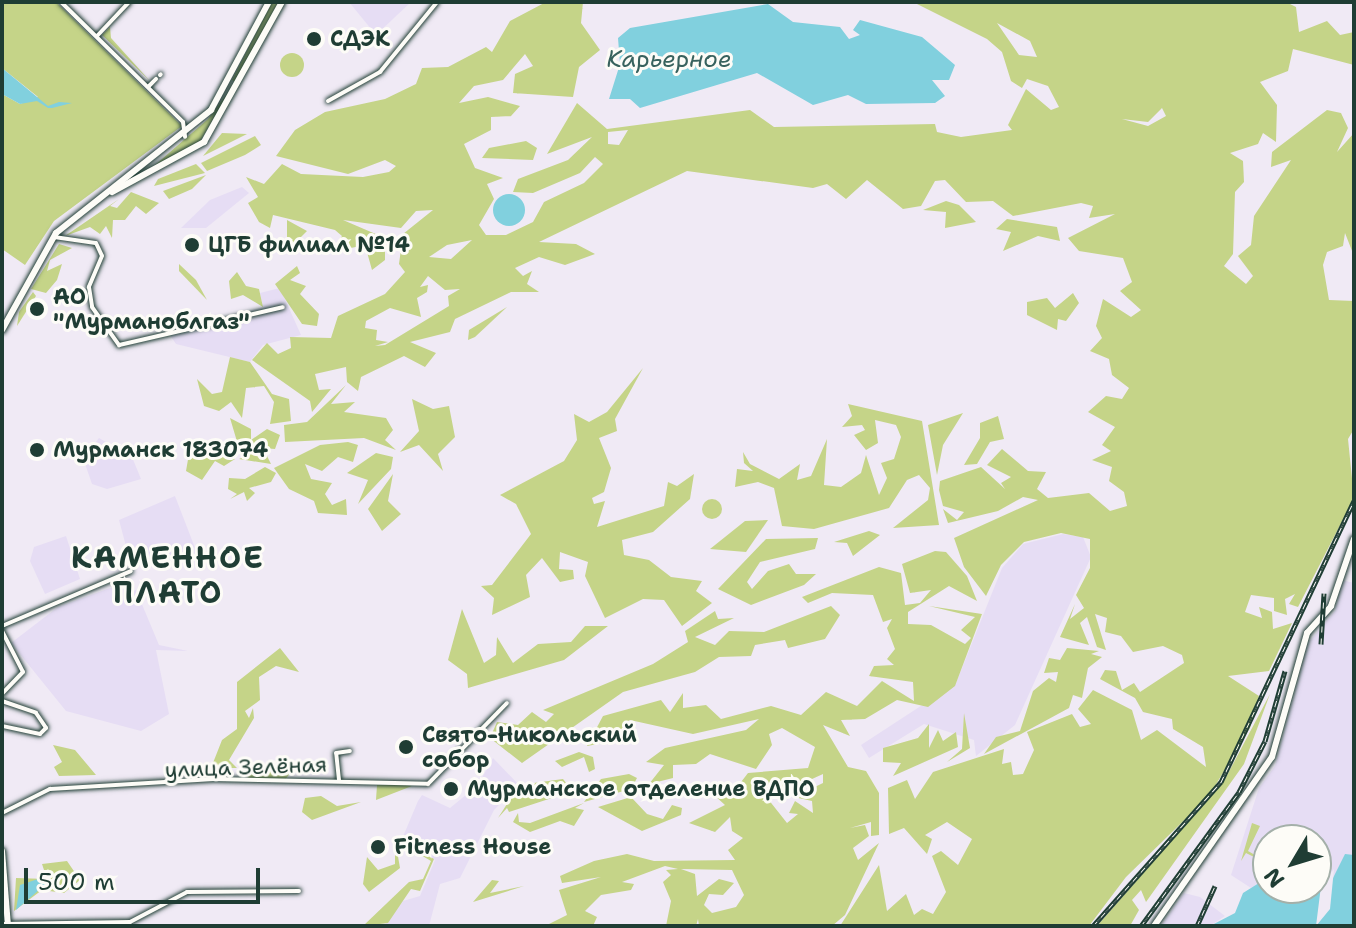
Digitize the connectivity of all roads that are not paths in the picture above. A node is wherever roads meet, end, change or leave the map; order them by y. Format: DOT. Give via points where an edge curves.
graph roads {
  1 [pos="61,2"];
  2 [pos="129,2"];
  3 [pos="269,2"];
  4 [pos="282,2"];
  5 [pos="437,2"];
  6 [pos="97,36"];
  7 [pos="159,76"];
  8 [pos="226,85"];
  9 [pos="149,86"];
  10 [pos="235,91"];
  11 [pos="328,101"];
  12 [pos="201,121"];
  13 [pos="183,122"];
  14 [pos="185,137"];
  15 [pos="158,157"];
  16 [pos="160,172"];
  17 [pos="108,193"];
  18 [pos="52,237"];
  19 [pos="283,307"];
  20 [pos="2,330"];
  21 [pos="1354,539"];
  22 [pos="131,571"];
  23 [pos="2,628"];
  24 [pos="2,694"];
  25 [pos="2,701"];
  26 [pos="507,703"];
  27 [pos="2,726"];
  28 [pos="350,751"];
  29 [pos="339,780"];
  30 [pos="2,813"];
  31 [pos="2,851"];
  32 [pos="299,891"];
  33 [pos="6,924"];
  34 [pos="99,925"];
  35 [pos="1154,926"];
  1 -- 6 [label="street"];
  2 -- 6 [label="street"];
  3 -- 8 [label="main road"];
  4 -- 10 [label="main road"];
  5 -- 11 [label="street" via="380,72"];
  6 -- 9 [label="street"];
  7 -- 9 [label="street"];
  8 -- 10 [label="main road"];
  8 -- 12 [label="main road"];
  9 -- 13 [label="street"];
  10 -- 16 [label="main road" via="204,142"];
  12 -- 13 [label="street"];
  12 -- 14 [label="main road"];
  13 -- 14 [label="street"];
  14 -- 15 [label="main road"];
  15 -- 16 [label="main road" via="150,168"];
  15 -- 17 [label="main road"];
  16 -- 17 [label="main road"];
  17 -- 18 [label="main road"];
  18 -- 19 [label="street" via="96,243 102,256 89,287 92,307 119,345"];
  18 -- 20 [label="main road"];
  21 -- 35 [label="main road" via="1331,606 1307,633 1272,757"];
  22 -- 23 [label="street"];
  23 -- 24 [label="street" via="23,672"];
  25 -- 27 [label="street" via="36,713 46,728 40,734"];
  26 -- 29 [label="street, улица Зелёная" via="428,784"];
  28 -- 29 [label="street" via="336,753"];
  29 -- 30 [label="street, улица Зелёная" via="50,789"];
  31 -- 33 [label="main road"];
  32 -- 34 [label="street" via="187,892 144,919"];
  33 -- 34 [label="street"];
}
